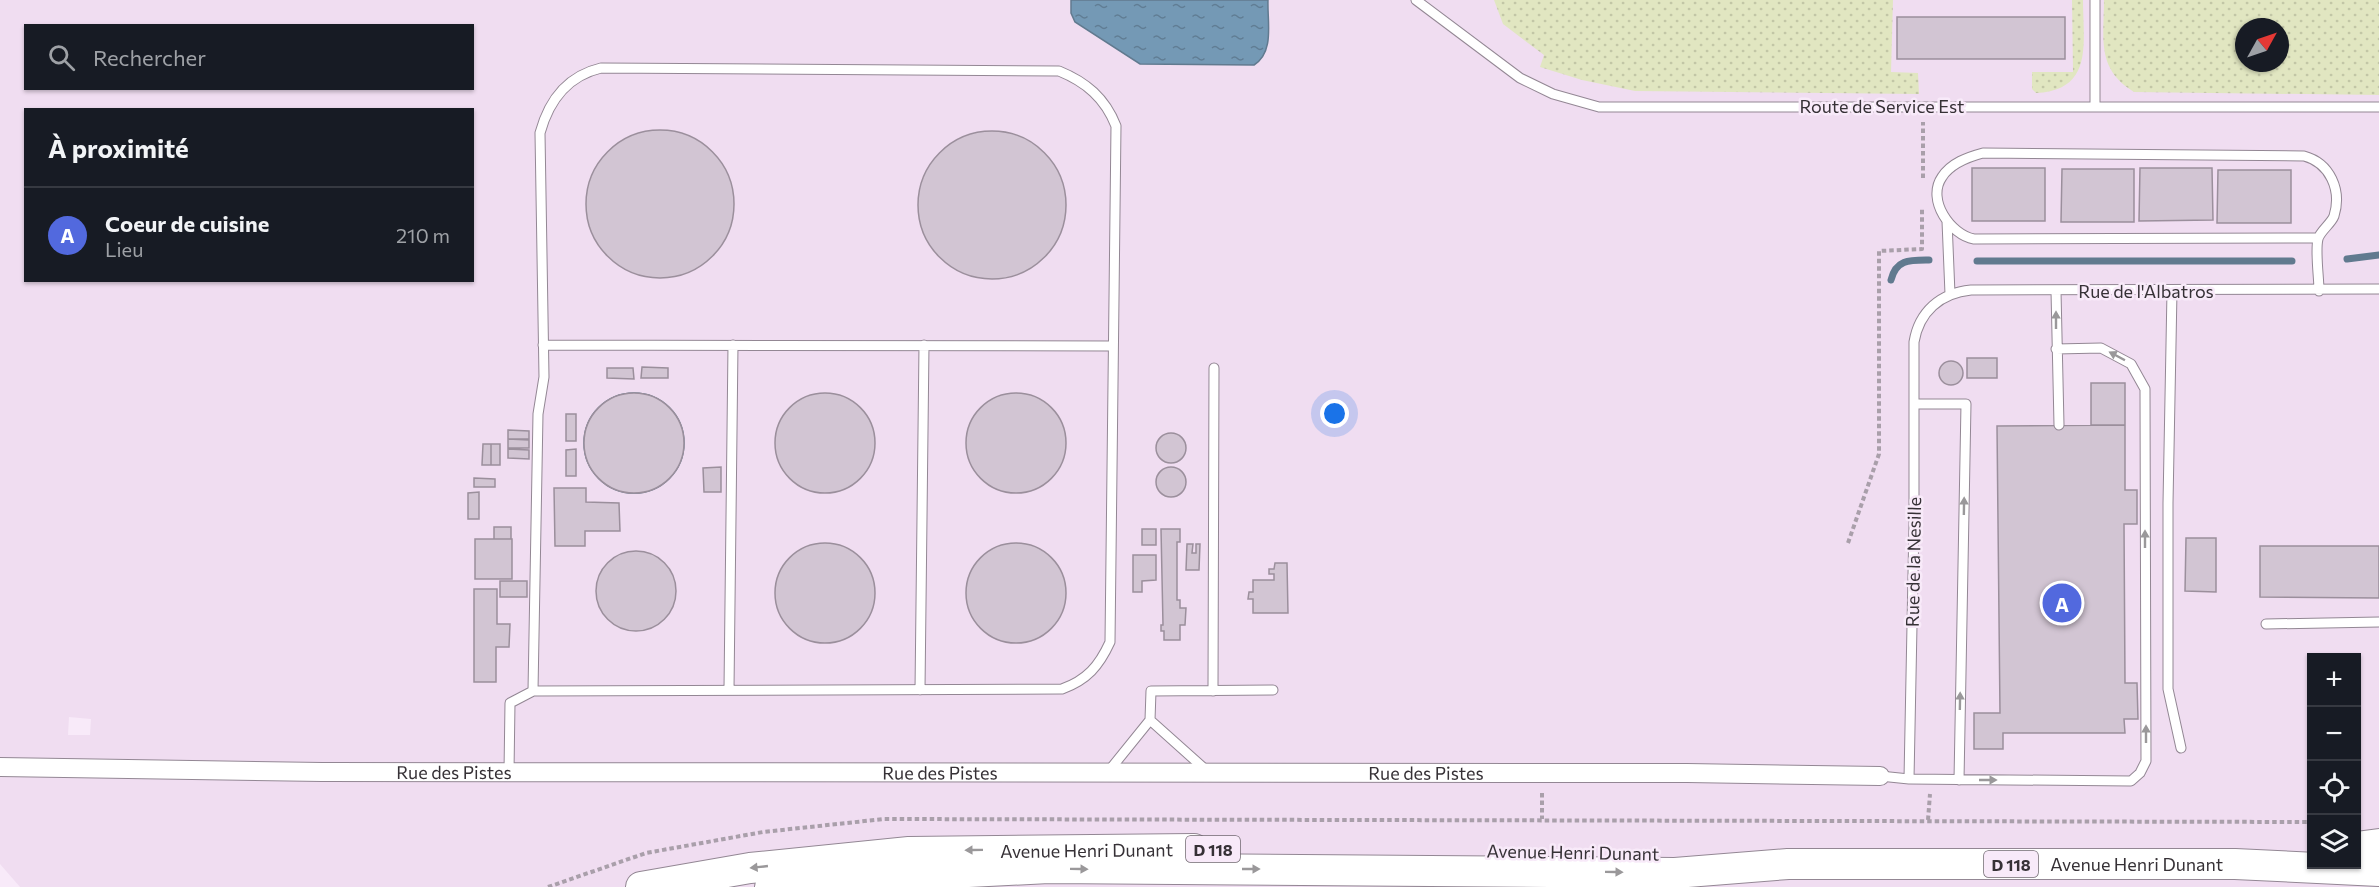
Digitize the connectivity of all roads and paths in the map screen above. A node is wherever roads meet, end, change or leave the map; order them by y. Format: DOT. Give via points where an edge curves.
graph roads {
  1 [pos="1416,0"];
  2 [pos="2095,0"];
  3 [pos="2095,105"];
  4 [pos="1924,106"];
  5 [pos="2379,107"];
  6 [pos="1923,182"];
  7 [pos="1922,204"];
  8 [pos="1947,221"];
  9 [pos="2318,238"];
  10 [pos="2379,289"];
  11 [pos="2056,291"];
  12 [pos="2172,291"];
  13 [pos="2319,291"];
  14 [pos="1950,294"];
  15 [pos="543,345"];
  16 [pos="733,345"];
  17 [pos="924,345"];
  18 [pos="1113,346"];
  19 [pos="2056,350"];
  20 [pos="1214,368"];
  21 [pos="1915,404"];
  22 [pos="2058,425"];
  23 [pos="1848,543"];
  24 [pos="2379,622"];
  25 [pos="2266,624"];
  26 [pos="729,689"];
  27 [pos="920,690"];
  28 [pos="1274,690"];
  29 [pos="533,691"];
  30 [pos="1213,691"];
  31 [pos="1150,720"];
  32 [pos="2181,748"];
  33 [pos="0,767"];
  34 [pos="510,772"];
  35 [pos="1108,772"];
  36 [pos="1208,772"];
  37 [pos="1880,776"];
  38 [pos="1909,779"];
  39 [pos="1932,780"];
  40 [pos="1959,780"];
  41 [pos="1928,820"];
  42 [pos="2307,822"];
  43 [pos="2379,844"];
  44 [pos="2361,846"];
  45 [pos="2307,855"];
  46 [pos="1788,864"];
  47 [pos="2235,864"];
  48 [pos="2379,871"];
  49 [pos="1130,876"];
  50 [pos="1409,878"];
  51 [pos="789,880"];
  52 [pos="901,881"];
  53 [pos="548,887"];
  54 [pos="641,887"];
  55 [pos="1192,887"];
  1 -- 4 [label="lane, Route de Service Est" via="1520,78 1553,94 1599,107"];
  2 -- 3 [label="lane"];
  3 -- 4 [label="lane, Route de Service Est"];
  3 -- 5 [label="lane, Route de Service Est"];
  4 -- 6 [label="path"];
  7 -- 23 [label="path" via="1922,249 1879,251 1878,454"];
  8 -- 9 [label="lane" via="1962,237 1974,239"];
  8 -- 9 [label="lane" via="1938,196 1941,178 1954,165 1983,153 2296,154 2324,165 2334,183 2334,215"];
  8 -- 14 [label="lane"];
  9 -- 13 [label="lane"];
  10 -- 13 [label="lane, Rue de l'Albatros"];
  11 -- 12 [label="lane, Rue de l'Albatros"];
  11 -- 14 [label="lane, Rue de l'Albatros" via="1971,290"];
  19 -- 11 [label="lane, one-way"];
  12 -- 13 [label="lane, Rue de l'Albatros"];
  12 -- 32 [label="lane" via="2168,689"];
  14 -- 21 [label="lane, Rue de la Nesille" via="1922,317 1914,342"];
  15 -- 16 [label="lane"];
  15 -- 18 [label="lane" via="540,133 559,91 590,71 613,68 1059,71 1079,79 1105,103 1116,126"];
  15 -- 29 [label="lane" via="544,377 538,414"];
  16 -- 17 [label="lane"];
  16 -- 26 [label="lane"];
  17 -- 18 [label="lane"];
  17 -- 27 [label="lane"];
  18 -- 27 [label="lane" via="1110,642 1102,661 1087,677 1062,688"];
  19 -- 22 [label="lane"];
  40 -- 19 [label="lane, one-way" via="2131,781 2146,761 2145,389 2131,364 2101,348"];
  20 -- 30 [label="lane"];
  21 -- 38 [label="lane, Rue de la Nesille"];
  40 -- 21 [label="lane, one-way" via="1966,404"];
  24 -- 25 [label="lane"];
  26 -- 27 [label="lane"];
  26 -- 29 [label="lane"];
  28 -- 30 [label="lane"];
  29 -- 34 [label="lane" via="510,703"];
  30 -- 31 [label="lane" via="1151,691"];
  31 -- 35 [label="lane"];
  31 -- 36 [label="lane"];
  33 -- 34 [label="street, Rue des Pistes"];
  34 -- 35 [label="street, Rue des Pistes"];
  35 -- 36 [label="street, Rue des Pistes"];
  36 -- 37 [label="street, Rue des Pistes"];
  37 -- 38 [label="lane"];
  38 -- 39 [label="lane"];
  39 -- 40 [label="lane"];
  39 -- 41 [label="path"];
  41 -- 42 [label="path"];
  41 -- 53 [label="path" via="884,819 763,832 646,853"];
  43 -- 44 [label="main road"];
  45 -- 47 [label="main road, Avenue Henri Dunant / D 118"];
  46 -- 47 [label="main road, Avenue Henri Dunant / D 118"];
  50 -- 46 [label="main road, Avenue Henri Dunant / D 118, one-way" via="1675,873"];
  46 -- 51 [label="main road, Avenue Henri Dunant / D 118, one-way" via="1672,853 1102,848 935,851"];
  47 -- 48 [label="main road, Avenue Henri Dunant / D 118"];
  49 -- 50 [label="main road, Avenue Henri Dunant / D 118, one-way"];
  52 -- 49 [label="main road, Avenue Henri Dunant / D 118, one-way" via="1048,868"];
  49 -- 55 [label="main road"];
  51 -- 52 [label="main road, Avenue Henri Dunant / D 118"];
  51 -- 54 [label="main road, Avenue Henri Dunant / D 118, one-way"];
}
